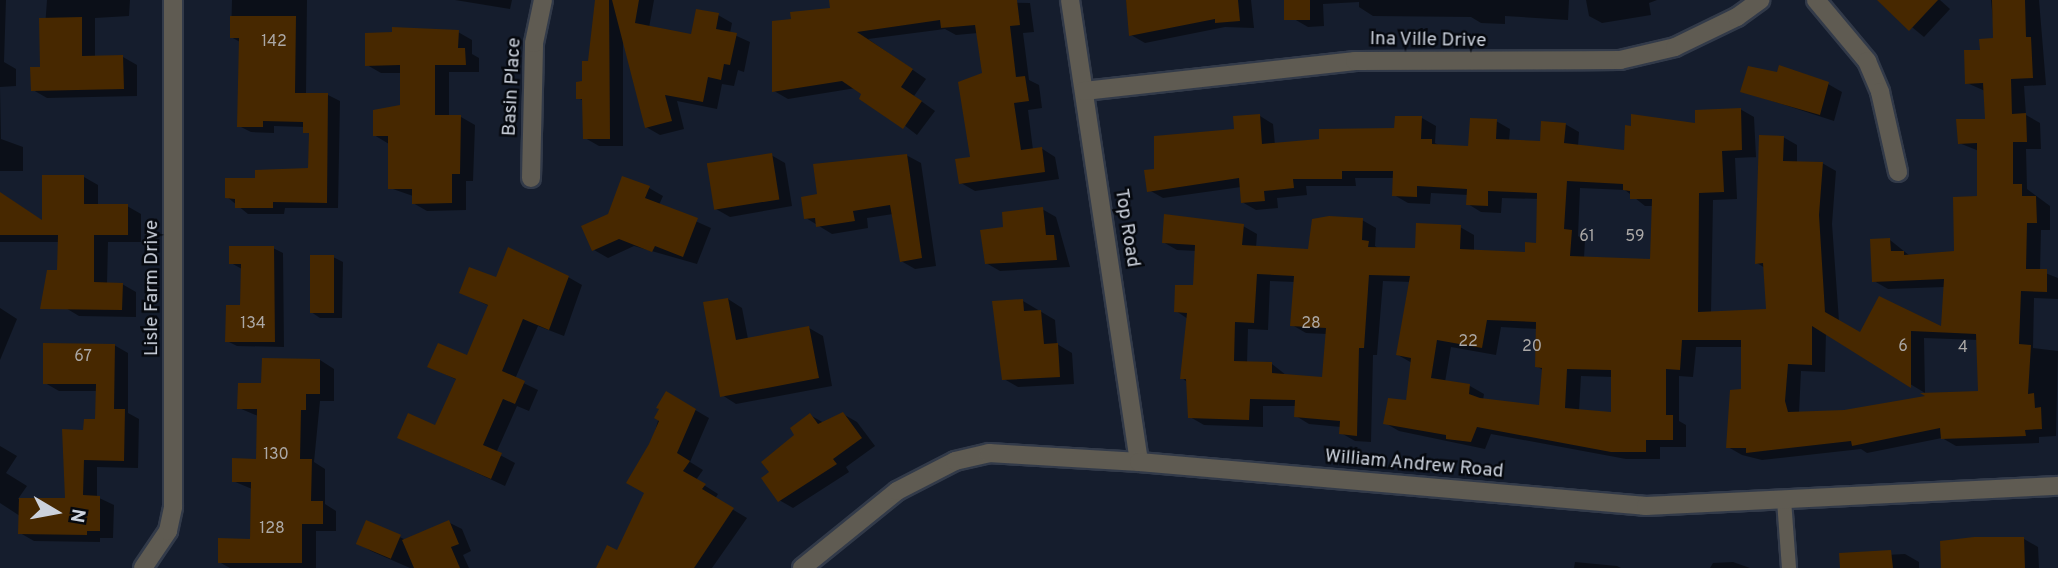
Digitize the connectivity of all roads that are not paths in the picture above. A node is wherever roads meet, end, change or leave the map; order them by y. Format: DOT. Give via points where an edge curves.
graph roads {
  1 [pos="173,0"];
  2 [pos="543,0"];
  3 [pos="1070,0"];
  4 [pos="1760,0"];
  5 [pos="1816,0"];
  6 [pos="1084,91"];
  7 [pos="1898,172"];
  8 [pos="531,177"];
  9 [pos="1139,461"];
  10 [pos="2058,486"];
  11 [pos="1784,500"];
  12 [pos="143,568"];
  13 [pos="802,568"];
  14 [pos="1789,568"];
  1 -- 12 [label="street, Lisle Farm Drive" via="173,507 168,531"];
  2 -- 8 [label="street, Basin Place" via="534,43"];
  3 -- 6 [label="street, Top Road"];
  4 -- 6 [label="street, Ina Ville Drive" via="1737,17 1675,47 1620,61 1355,61"];
  5 -- 7 [label="street" via="1867,61 1880,92"];
  6 -- 9 [label="street, Top Road"];
  9 -- 11 [label="street, William Andrew Road" via="1646,506"];
  9 -- 13 [label="street, William Andrew Road" via="1013,452 955,461 897,491"];
  10 -- 11 [label="street, William Andrew Road"];
  11 -- 14 [label="lane"];
}
